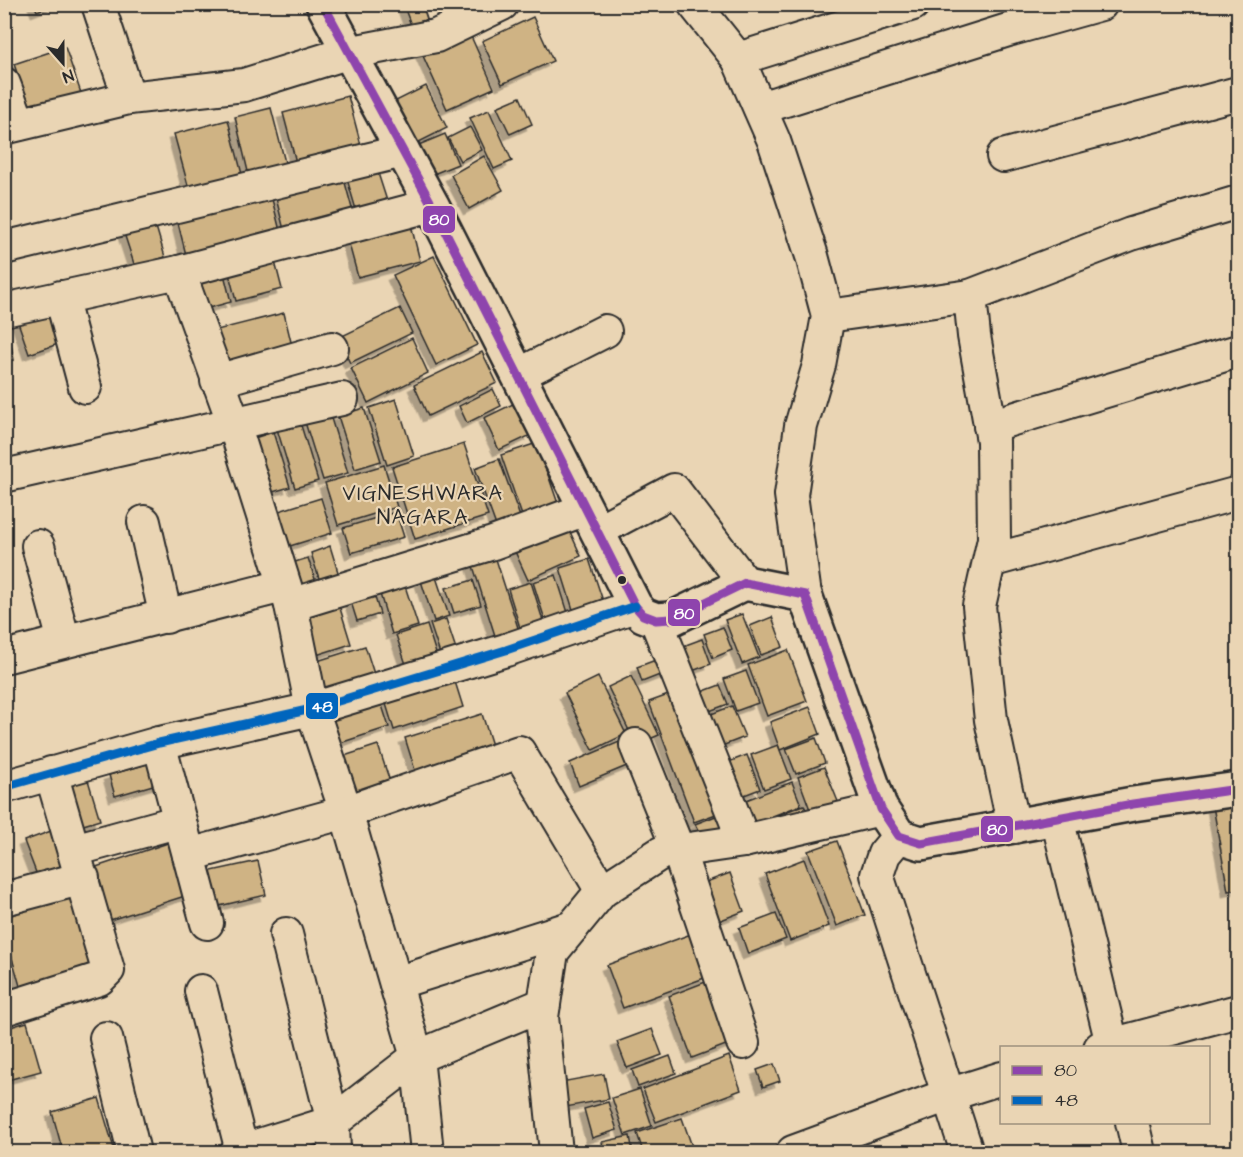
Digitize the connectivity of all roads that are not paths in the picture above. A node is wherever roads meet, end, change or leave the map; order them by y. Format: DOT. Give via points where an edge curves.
graph roads {
  1 [pos="98,4"];
  2 [pos="323,4"];
  3 [pos="502,4"];
  4 [pos="693,4"];
  5 [pos="913,4"];
  6 [pos="1101,4"];
  7 [pos="347,53"];
  8 [pos="738,59"];
  9 [pos="4,84"];
  10 [pos="1239,93"];
  11 [pos="129,98"];
  12 [pos="760,108"];
  13 [pos="12,126"];
  14 [pos="403,151"];
  15 [pos="1003,156"];
  16 [pos="1239,202"];
  17 [pos="432,205"];
  18 [pos="4,248"];
  19 [pos="179,272"];
  20 [pos="970,296"];
  21 [pos="62,297"];
  22 [pos="4,310"];
  23 [pos="828,315"];
  24 [pos="605,331"];
  25 [pos="332,348"];
  26 [pos="1239,351"];
  27 [pos="518,375"];
  28 [pos="217,381"];
  29 [pos="85,387"];
  30 [pos="342,399"];
  31 [pos="234,424"];
  32 [pos="990,426"];
  33 [pos="4,476"];
  34 [pos="1239,493"];
  35 [pos="591,520"];
  36 [pos="144,522"];
  37 [pos="38,546"];
  38 [pos="990,561"];
  39 [pos="745,583"];
  40 [pos="287,595"];
  41 [pos="806,595"];
  42 [pos="646,613"];
  43 [pos="166,617"];
  44 [pos="64,641"];
  45 [pos="4,657"];
  46 [pos="312,709"];
  47 [pos="159,743"];
  48 [pos="636,746"];
  49 [pos="51,773"];
  50 [pos="4,787"];
  51 [pos="1239,789"];
  52 [pos="881,808"];
  53 [pos="346,812"];
  54 [pos="1057,818"];
  55 [pos="180,821"];
  56 [pos="1014,827"];
  57 [pos="899,836"];
  58 [pos="744,841"];
  59 [pos="678,849"];
  60 [pos="189,855"];
  61 [pos="79,864"];
  62 [pos="602,891"];
  63 [pos="4,899"];
  64 [pos="207,923"];
  65 [pos="573,927"];
  66 [pos="286,934"];
  67 [pos="396,983"];
  68 [pos="201,991"];
  69 [pos="544,1004"];
  70 [pos="4,1009"];
  71 [pos="1239,1011"];
  72 [pos="106,1038"];
  73 [pos="743,1043"];
  74 [pos="1109,1046"];
  75 [pos="417,1057"];
  76 [pos="1000,1079"];
  77 [pos="948,1095"];
  78 [pos="333,1122"];
  79 [pos="1132,1124"];
  80 [pos="134,1152"];
  81 [pos="239,1152"];
  82 [pos="334,1152"];
  83 [pos="427,1152"];
  84 [pos="556,1152"];
  85 [pos="793,1152"];
  86 [pos="967,1152"];
  87 [pos="1139,1152"];
  1 -- 11 [label="street"];
  2 -- 7 [label="main road"];
  3 -- 7 [label="street" via="436,36"];
  4 -- 8 [label="street"];
  5 -- 8 [label="street"];
  6 -- 12 [label="street"];
  7 -- 11 [label="street" via="244,85"];
  7 -- 14 [label="main road"];
  8 -- 12 [label="street"];
  9 -- 13 [label="street"];
  10 -- 15 [label="street"];
  11 -- 13 [label="street"];
  12 -- 23 [label="street" via="812,256"];
  14 -- 17 [label="main road"];
  14 -- 18 [label="street"];
  16 -- 20 [label="street" via="1131,234"];
  17 -- 19 [label="street"];
  17 -- 27 [label="main road"];
  19 -- 21 [label="street"];
  19 -- 28 [label="street"];
  20 -- 23 [label="street"];
  20 -- 32 [label="street"];
  21 -- 22 [label="street"];
  21 -- 29 [label="street"];
  23 -- 41 [label="street" via="819,365 801,426 791,495"];
  24 -- 27 [label="street"];
  25 -- 28 [label="street"];
  26 -- 32 [label="street"];
  27 -- 35 [label="main road"];
  28 -- 31 [label="street"];
  30 -- 31 [label="street"];
  31 -- 33 [label="street"];
  31 -- 40 [label="street"];
  32 -- 38 [label="street" via="994,539"];
  34 -- 38 [label="street"];
  35 -- 39 [label="street" via="674,490"];
  35 -- 40 [label="street"];
  35 -- 42 [label="main road"];
  36 -- 43 [label="street"];
  37 -- 44 [label="street"];
  38 -- 56 [label="street" via="979,606 991,720"];
  39 -- 41 [label="main road"];
  39 -- 42 [label="main road" via="671,619"];
  40 -- 43 [label="street"];
  40 -- 46 [label="street"];
  41 -- 52 [label="main road"];
  42 -- 46 [label="street" via="506,650"];
  42 -- 58 [label="street"];
  43 -- 44 [label="street"];
  44 -- 45 [label="street"];
  46 -- 47 [label="street"];
  46 -- 53 [label="street"];
  47 -- 49 [label="street"];
  47 -- 55 [label="street"];
  48 -- 59 [label="street"];
  49 -- 50 [label="street"];
  49 -- 61 [label="street"];
  51 -- 54 [label="main road"];
  52 -- 57 [label="main road"];
  52 -- 58 [label="street"];
  53 -- 60 [label="street"];
  53 -- 62 [label="street" via="519,752"];
  53 -- 67 [label="street"];
  54 -- 56 [label="main road"];
  54 -- 74 [label="street"];
  55 -- 60 [label="street"];
  55 -- 61 [label="street"];
  56 -- 57 [label="main road" via="921,843"];
  57 -- 77 [label="street" via="884,855 877,875"];
  58 -- 59 [label="street"];
  59 -- 62 [label="street" via="661,853"];
  59 -- 73 [label="street"];
  60 -- 64 [label="street"];
  61 -- 63 [label="street"];
  61 -- 70 [label="street" via="108,970 99,979"];
  62 -- 65 [label="street"];
  65 -- 67 [label="street"];
  65 -- 69 [label="street" via="552,952"];
  66 -- 78 [label="street"];
  67 -- 75 [label="street"];
  68 -- 81 [label="street"];
  69 -- 75 [label="street"];
  69 -- 84 [label="street" via="542,1017"];
  71 -- 74 [label="street"];
  72 -- 80 [label="street"];
  75 -- 78 [label="street"];
  75 -- 83 [label="street"];
  76 -- 77 [label="street"];
  77 -- 85 [label="street"];
  77 -- 86 [label="street"];
  78 -- 81 [label="street"];
  78 -- 82 [label="street"];
  79 -- 87 [label="street"];
}
